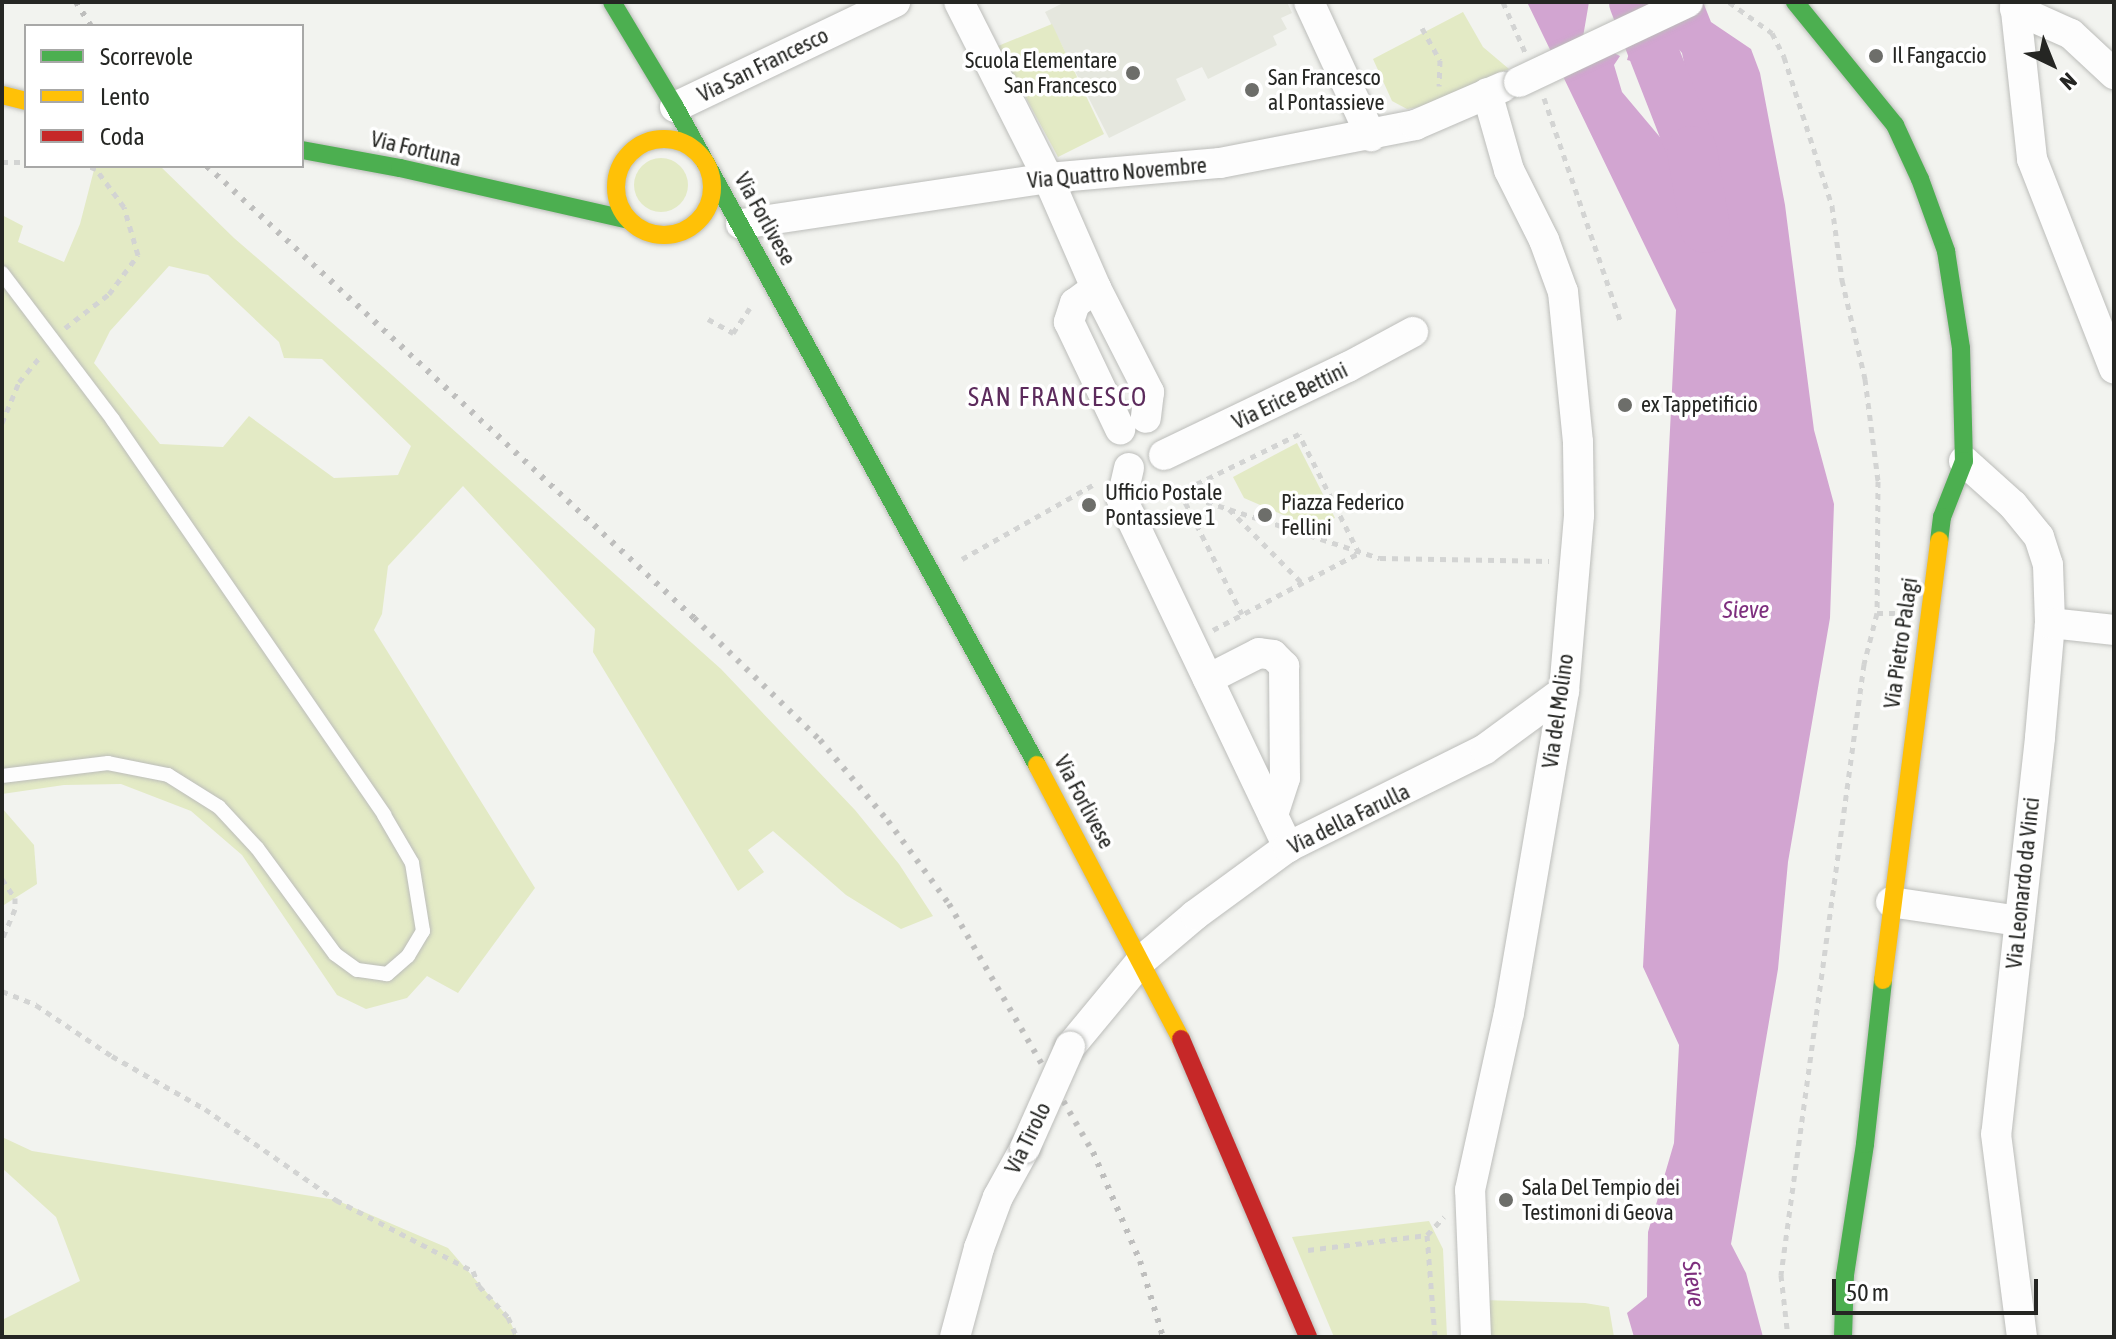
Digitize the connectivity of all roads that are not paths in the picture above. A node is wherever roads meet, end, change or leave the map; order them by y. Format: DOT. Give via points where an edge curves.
graph roads {
  1 [pos="612,2"];
  2 [pos="895,2"];
  3 [pos="959,2"];
  4 [pos="1309,2"];
  5 [pos="1688,2"];
  6 [pos="1795,2"];
  7 [pos="2015,5"];
  8 [pos="627,29"];
  9 [pos="2114,74"];
  10 [pos="643,91"];
  11 [pos="1487,93"];
  12 [pos="2,95"];
  13 [pos="24,100"];
  14 [pos="662,112"];
  15 [pos="1371,136"];
  16 [pos="642,143"];
  17 [pos="310,152"];
  18 [pos="701,155"];
  19 [pos="619,167"];
  20 [pos="1048,178"];
  21 [pos="518,198"];
  22 [pos="628,220"];
  23 [pos="721,230"];
  24 [pos="682,232"];
  25 [pos="731,253"];
  26 [pos="2,273"];
  27 [pos="1096,288"];
  28 [pos="785,306"];
  29 [pos="1413,332"];
  30 [pos="2114,368"];
  31 [pos="1133,424"];
  32 [pos="1164,455"];
  33 [pos="1964,461"];
  34 [pos="1129,468"];
  35 [pos="2050,623"];
  36 [pos="2114,630"];
  37 [pos="1208,679"];
  38 [pos="1564,691"];
  39 [pos="2,776"];
  40 [pos="1273,815"];
  41 [pos="1288,847"];
  42 [pos="1891,902"];
  43 [pos="2019,921"];
  44 [pos="1142,960"];
  45 [pos="955,1337"];
  46 [pos="1308,1337"];
  47 [pos="1476,1337"];
  48 [pos="1843,1337"];
  49 [pos="2022,1337"];
  1 -- 8 [label="street, Via Forlivese"];
  2 -- 14 [label="street, Via San Francesco"];
  3 -- 20 [label="street"];
  4 -- 15 [label="street"];
  5 -- 11 [label="street, Via Quattro Novembre, bridge"];
  6 -- 33 [label="street, Via Pietro Palagi" via="1895,125 1920,179 1946,251 1961,348"];
  7 -- 9 [label="street" via="2071,34"];
  7 -- 30 [label="street" via="2032,159"];
  8 -- 10 [label="street, Via Forlivese"];
  8 -- 14 [label="street, Via Forlivese"];
  11 -- 15 [label="street, Via Quattro Novembre" via="1415,125"];
  11 -- 38 [label="street, Via del Molino" via="1509,170 1563,292 1569,338 1579,515"];
  12 -- 13 [label="street"];
  14 -- 16 [label="street"];
  14 -- 18 [label="street, Via Forlivese"];
  15 -- 20 [label="street, Via Quattro Novembre" via="1220,163"];
  16 -- 18 [label="street" via="675,139"];
  16 -- 19 [label="street"];
  17 -- 21 [label="street, Via Fortuna"];
  18 -- 23 [label="street, Via Forlivese"];
  18 -- 24 [label="street, Via Forlivese" via="711,173 712,193 707,210"];
  19 -- 21 [label="street, Via Fortuna" via="566,198"];
  19 -- 22 [label="street" via="617,201"];
  20 -- 23 [label="street, Via Quattro Novembre"];
  20 -- 27 [label="street"];
  21 -- 22 [label="street, Via Fortuna"];
  22 -- 24 [label="street" via="654,233"];
  23 -- 24 [label="street"];
  23 -- 28 [label="street, Via Forlivese"];
  25 -- 28 [label="street, Via Forlivese" via="755,270"];
  26 -- 39 [label="lane" via="113,420 384,815 412,863 423,931 408,956 387,974 357,970 335,954 257,848 219,807 168,775 108,763"];
  27 -- 31 [label="street" via="1149,392"];
  27 -- 31 [label="street" via="1075,303 1069,322"];
  28 -- 44 [label="street, Via Forlivese"];
  29 -- 32 [label="street, Via Erice Bettini"];
  31 -- 32 [label="street" via="1155,422 1166,438"];
  31 -- 34 [label="street" via="1116,449"];
  32 -- 34 [label="street, Via Erice Bettini" via="1148,468"];
  33 -- 35 [label="street, Via Leonardo da Vinci" via="2039,537 2048,565"];
  33 -- 42 [label="street, Via Pietro Palagi" via="1942,517"];
  34 -- 37 [label="street" via="1122,499"];
  35 -- 36 [label="street"];
  35 -- 43 [label="street, Via Leonardo da Vinci"];
  37 -- 40 [label="street"];
  37 -- 40 [label="street" via="1259,653 1273,655 1284,666 1285,778"];
  38 -- 41 [label="street, Via della Farulla" via="1485,749"];
  38 -- 47 [label="street, Via del Molino" via="1509,1013 1470,1190"];
  40 -- 41 [label="street"];
  41 -- 44 [label="street, Via della Farulla"];
  42 -- 43 [label="street"];
  42 -- 48 [label="street, Via Pietro Palagi" via="1845,1275"];
  43 -- 49 [label="street, Via Leonardo da Vinci" via="1996,1134"];
  44 -- 45 [label="street, Via Tirolo, bridge" via="1070,1047 998,1197"];
  44 -- 46 [label="street, Via Forlivese" via="1190,1058"];
}
